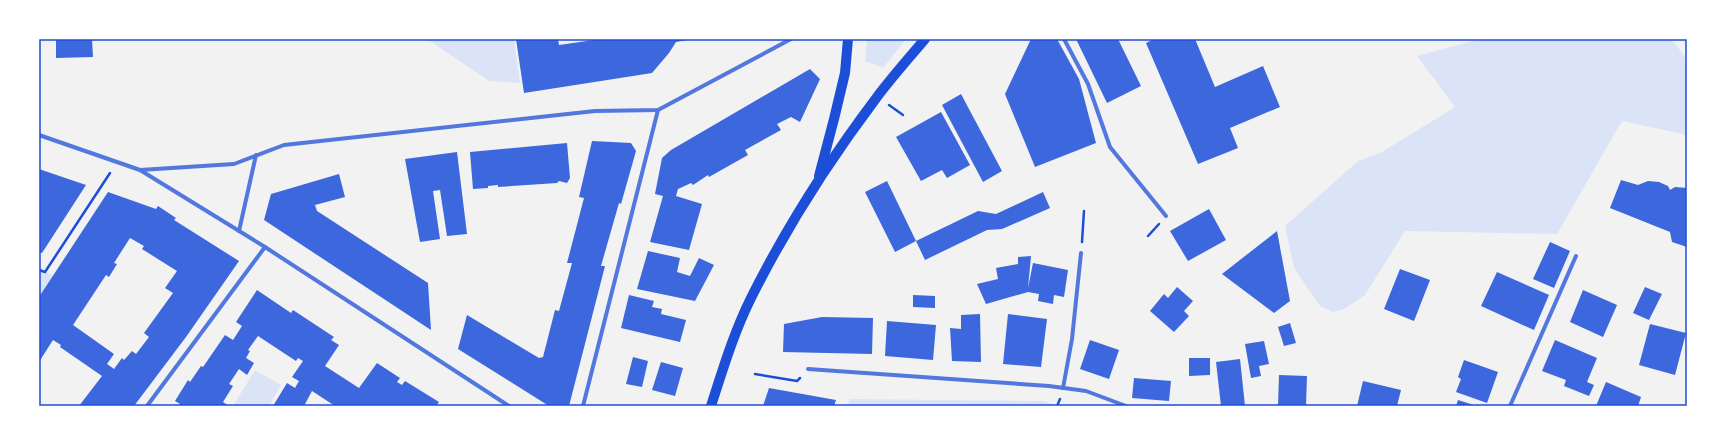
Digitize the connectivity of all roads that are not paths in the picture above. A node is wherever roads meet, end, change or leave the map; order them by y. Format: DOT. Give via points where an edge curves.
graph roads {
  1 [pos="792,39"];
  2 [pos="848,39"];
  3 [pos="925,39"];
  4 [pos="1064,39"];
  5 [pos="658,110"];
  6 [pos="39,135"];
  7 [pos="256,155"];
  8 [pos="140,170"];
  9 [pos="817,184"];
  10 [pos="1166,216"];
  11 [pos="239,230"];
  12 [pos="265,247"];
  13 [pos="1081,252"];
  14 [pos="1576,256"];
  15 [pos="808,369"];
  16 [pos="1063,388"];
  17 [pos="147,406"];
  18 [pos="509,406"];
  19 [pos="583,406"];
  20 [pos="711,406"];
  21 [pos="1126,406"];
  22 [pos="1510,406"];
  1 -- 5 [label="street"];
  2 -- 9 [label="main road" via="845,73"];
  3 -- 9 [label="main road" via="877,97"];
  4 -- 10 [label="street" via="1088,84 1110,147"];
  5 -- 7 [label="street" via="595,111 284,145"];
  5 -- 19 [label="street"];
  6 -- 8 [label="street"];
  7 -- 8 [label="street" via="234,164"];
  7 -- 11 [label="street"];
  8 -- 11 [label="street"];
  9 -- 20 [label="main road" via="751,298 730,347"];
  11 -- 12 [label="street"];
  12 -- 17 [label="street"];
  12 -- 18 [label="street"];
  13 -- 16 [label="street" via="1072,339"];
  14 -- 22 [label="street"];
  15 -- 16 [label="street"];
  16 -- 21 [label="street" via="1086,391"];
}
